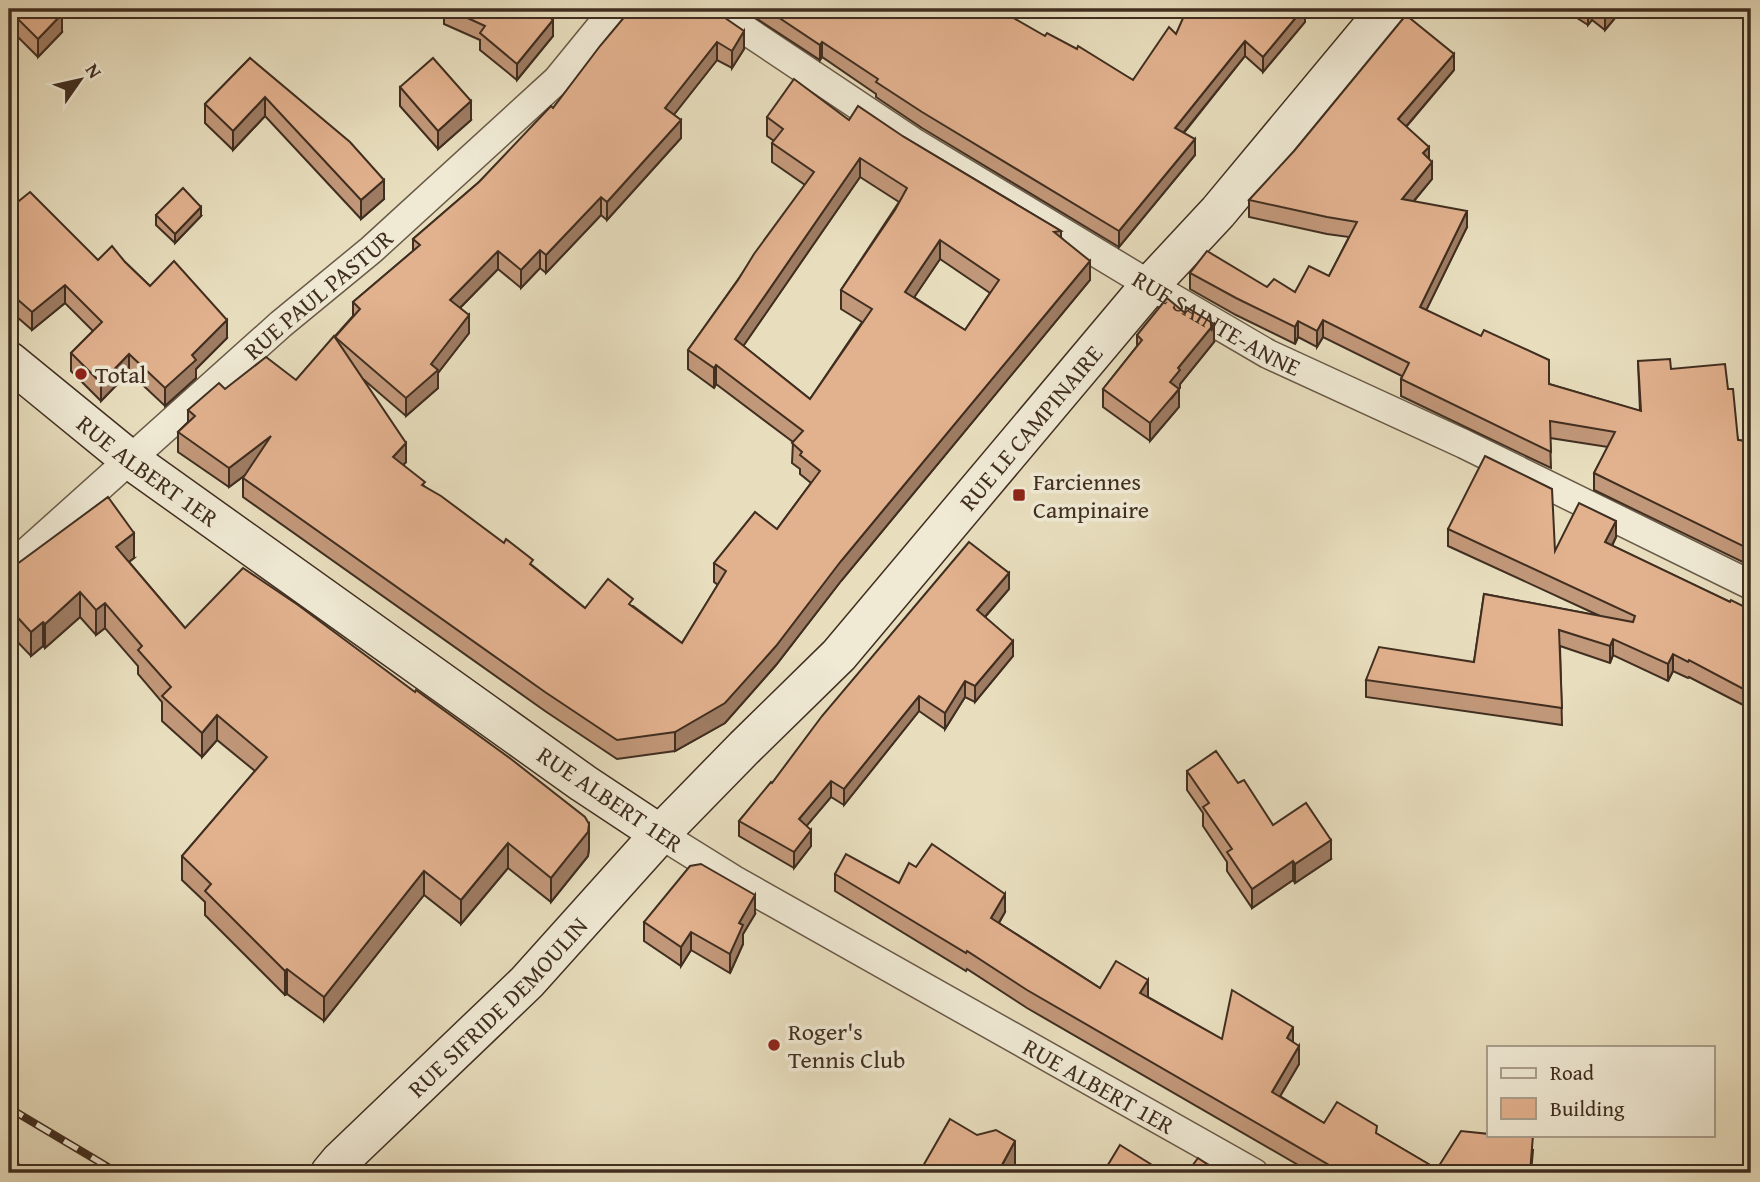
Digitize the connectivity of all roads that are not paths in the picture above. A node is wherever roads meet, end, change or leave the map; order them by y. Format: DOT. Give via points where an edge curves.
graph roads {
  1 [pos="714,9"];
  2 [pos="1387,9"];
  3 [pos="601,13"];
  4 [pos="1150,285"];
  5 [pos="9,360"];
  6 [pos="129,460"];
  7 [pos="9,568"];
  8 [pos="1751,585"];
  9 [pos="660,834"];
  10 [pos="330,1173"];
  11 [pos="1254,1173"];
  1 -- 4 [label="street, RUE SAINTE-ANNE" via="913,142"];
  2 -- 4 [label="main road, RUE LE CAMPINAIRE" via="1218,212"];
  3 -- 6 [label="street, RUE PAUL PASTUR" via="557,80 371,250"];
  4 -- 8 [label="street, RUE SAINTE-ANNE" via="1268,354"];
  4 -- 9 [label="main road, RUE LE CAMPINAIRE" via="839,655"];
  5 -- 6 [label="main road, RUE ALBERT 1ER"];
  6 -- 7 [label="street, RUE PAUL PASTUR"];
  6 -- 9 [label="main road, RUE ALBERT 1ER"];
  9 -- 10 [label="main road, RUE SIFRIDE DEMOULIN" via="527,982"];
  9 -- 11 [label="street, RUE ALBERT 1ER"];
}
